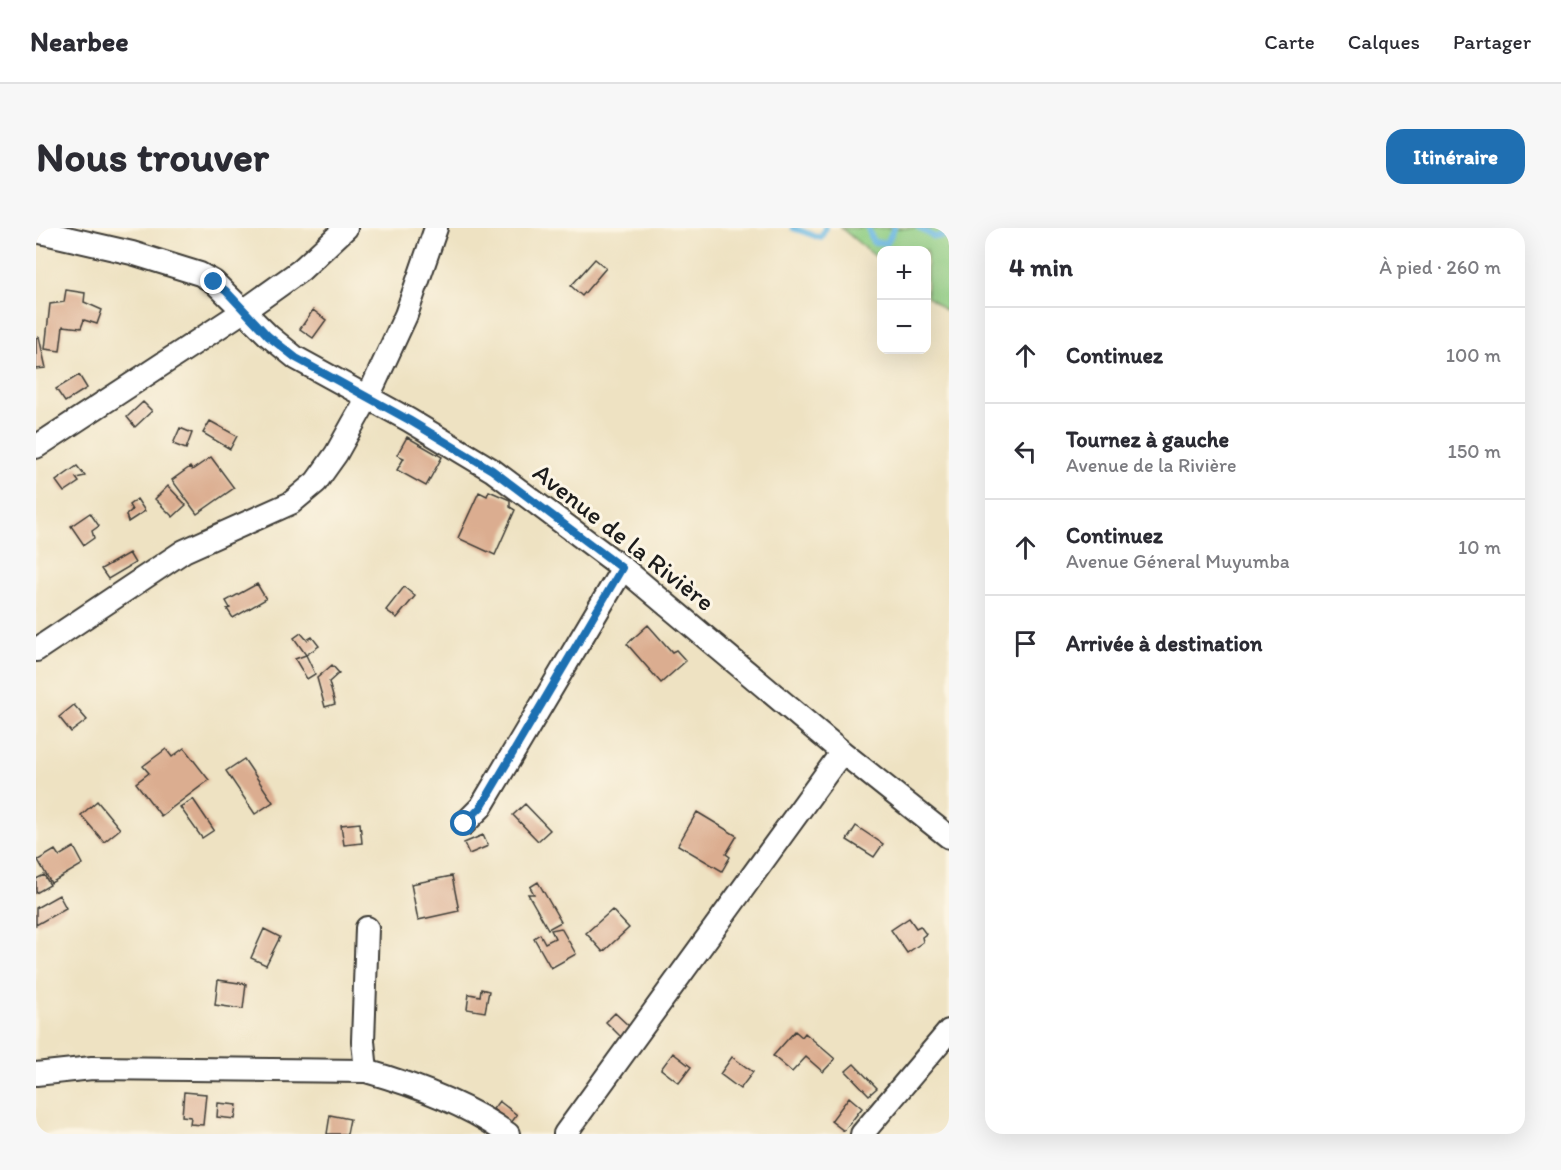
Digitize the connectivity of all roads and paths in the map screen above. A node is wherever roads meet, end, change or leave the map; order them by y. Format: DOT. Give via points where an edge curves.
graph roads {
  1 [pos="346,228"];
  2 [pos="436,228"];
  3 [pos="36,231"];
  4 [pos="245,310"];
  5 [pos="368,397"];
  6 [pos="36,447"];
  7 [pos="622,568"];
  8 [pos="36,650"];
  9 [pos="842,752"];
  10 [pos="464,824"];
  11 [pos="949,837"];
  12 [pos="367,928"];
  13 [pos="949,1031"];
  14 [pos="366,1071"];
  15 [pos="36,1074"];
  16 [pos="508,1134"];
  17 [pos="565,1134"];
  18 [pos="862,1134"];
  1 -- 4 [label="street" via="301,270"];
  2 -- 5 [label="street" via="406,315"];
  3 -- 4 [label="street, Avenue de la Rivière" via="132,253 200,274 220,286"];
  4 -- 5 [label="street, Avenue de la Rivière" via="268,336 296,358"];
  4 -- 6 [label="street"];
  5 -- 7 [label="street, Avenue de la Rivière" via="492,470"];
  5 -- 8 [label="street" via="316,482 291,503 184,551"];
  7 -- 9 [label="street, Avenue de la Rivière"];
  7 -- 10 [label="street" via="481,807"];
  9 -- 11 [label="street, Avenue de la Rivière"];
  9 -- 17 [label="street"];
  12 -- 14 [label="street" via="363,1041"];
  13 -- 18 [label="street"];
  14 -- 15 [label="street" via="92,1068"];
  14 -- 16 [label="street" via="403,1081 486,1118"];
}
